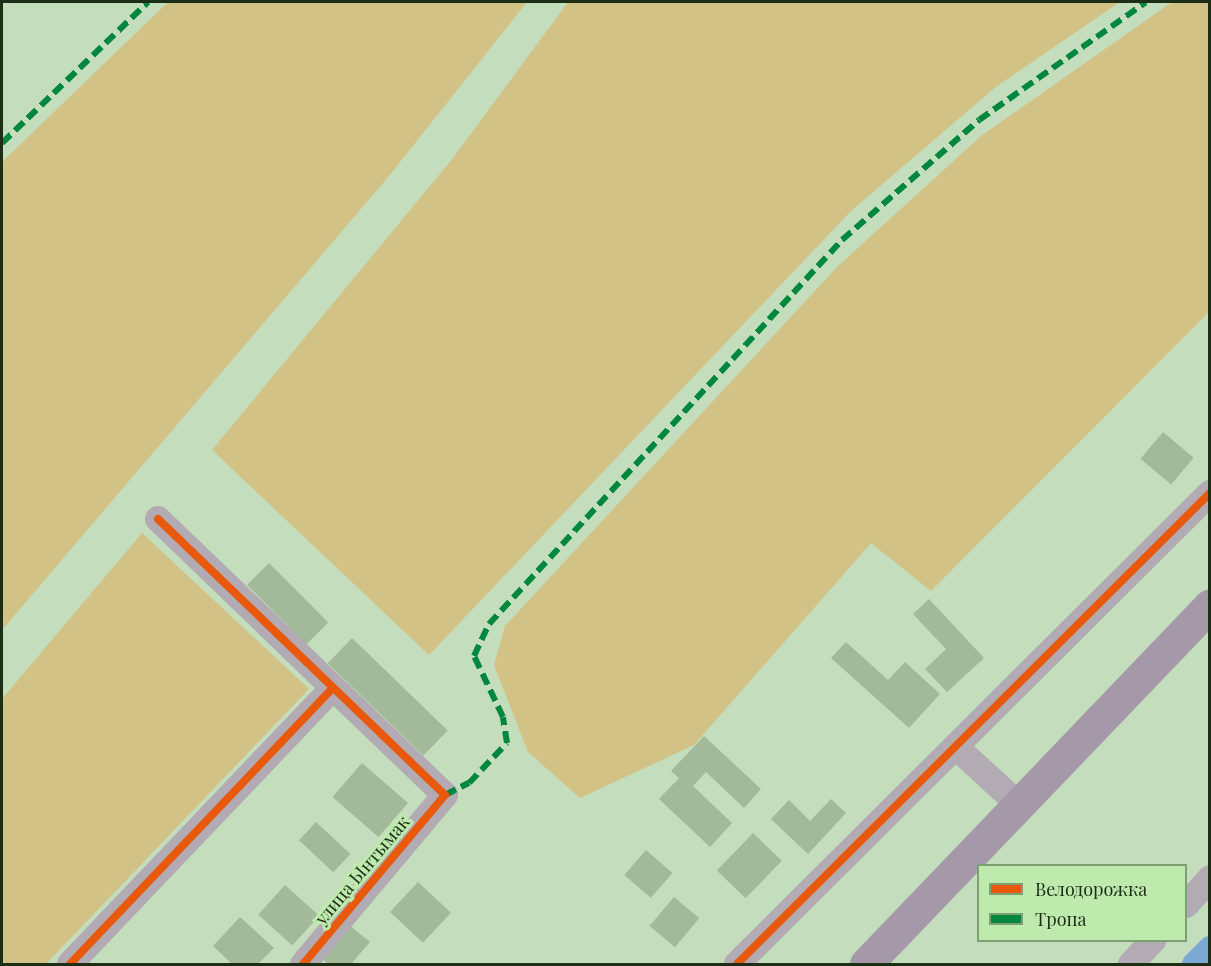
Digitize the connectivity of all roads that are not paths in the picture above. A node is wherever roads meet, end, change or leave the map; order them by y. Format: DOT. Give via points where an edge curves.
graph roads {
  1 [pos="1209,493"];
  2 [pos="158,519"];
  3 [pos="1209,605"];
  4 [pos="333,688"];
  5 [pos="956,747"];
  6 [pos="1019,805"];
  7 [pos="1209,878"];
  8 [pos="1187,903"];
  9 [pos="1151,942"];
  10 [pos="70,964"];
  11 [pos="303,964"];
  12 [pos="737,964"];
  13 [pos="866,964"];
  14 [pos="1131,964"];
  1 -- 5 [label="street"];
  2 -- 4 [label="street"];
  3 -- 6 [label="main road"];
  4 -- 10 [label="street"];
  4 -- 11 [label="street, улица Ынтымак" via="445,795"];
  5 -- 6 [label="street"];
  5 -- 12 [label="street"];
  6 -- 13 [label="main road"];
  7 -- 8 [label="street"];
  9 -- 14 [label="street"];
}
